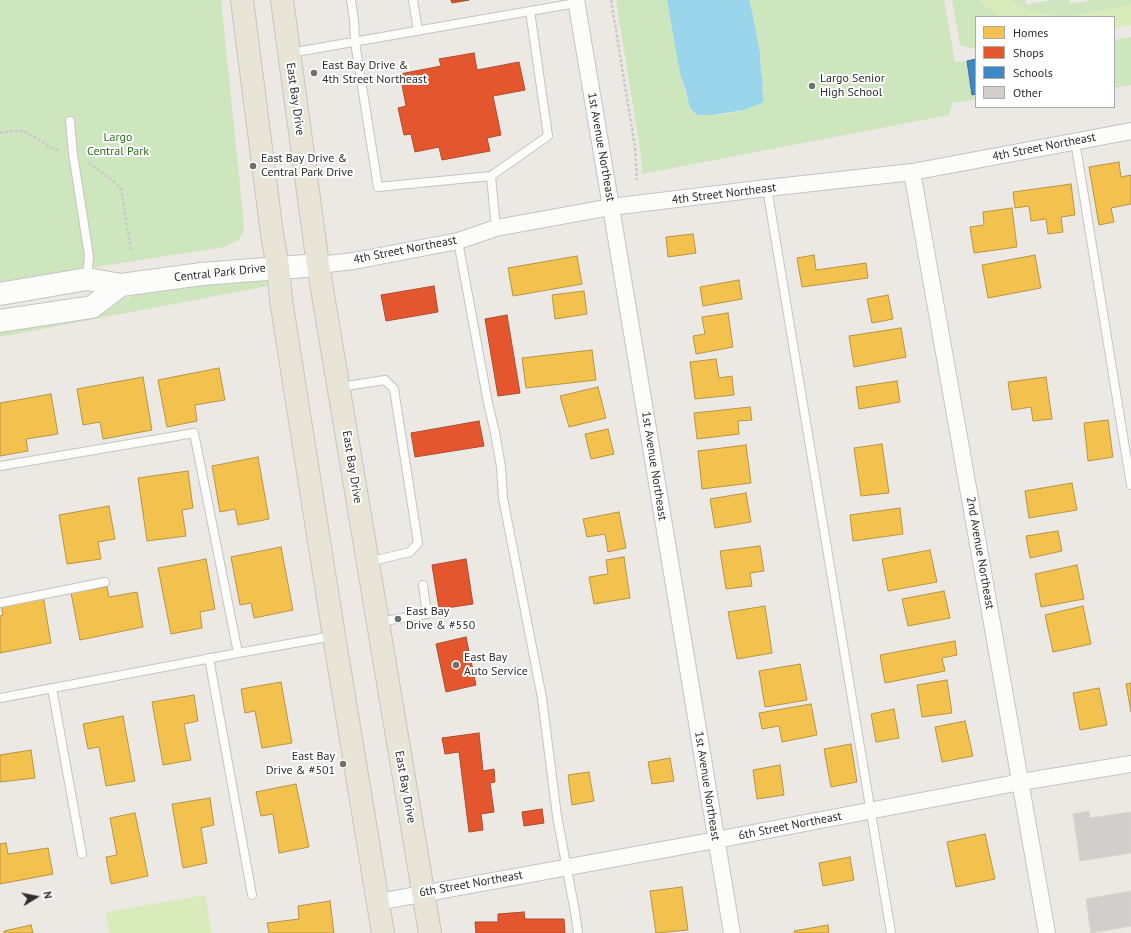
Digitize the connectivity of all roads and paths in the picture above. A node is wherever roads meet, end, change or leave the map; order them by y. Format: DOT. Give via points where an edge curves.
graph roads {
  1 [pos="242,0"];
  2 [pos="282,0"];
  3 [pos="351,0"];
  4 [pos="413,0"];
  5 [pos="611,0"];
  6 [pos="576,1"];
  7 [pos="530,11"];
  8 [pos="418,31"];
  9 [pos="355,42"];
  10 [pos="289,53"];
  11 [pos="70,121"];
  12 [pos="1131,130"];
  13 [pos="0,132"];
  14 [pos="1075,141"];
  15 [pos="73,154"];
  16 [pos="912,172"];
  17 [pos="491,176"];
  18 [pos="637,180"];
  19 [pos="767,188"];
  20 [pos="611,208"];
  21 [pos="496,228"];
  22 [pos="458,241"];
  23 [pos="131,250"];
  24 [pos="318,265"];
  25 [pos="278,267"];
  26 [pos="87,279"];
  27 [pos="121,285"];
  28 [pos="0,294"];
  29 [pos="0,321"];
  30 [pos="339,387"];
  31 [pos="0,466"];
  32 [pos="1131,485"];
  33 [pos="368,562"];
  34 [pos="105,582"];
  35 [pos="423,585"];
  36 [pos="0,603"];
  37 [pos="377,622"];
  38 [pos="334,636"];
  39 [pos="238,652"];
  40 [pos="209,658"];
  41 [pos="52,688"];
  42 [pos="0,698"];
  43 [pos="1131,764"];
  44 [pos="1021,782"];
  45 [pos="870,811"];
  46 [pos="716,840"];
  47 [pos="82,854"];
  48 [pos="566,867"];
  49 [pos="423,893"];
  50 [pos="252,895"];
  51 [pos="378,902"];
  52 [pos="383,933"];
  53 [pos="430,933"];
  54 [pos="578,933"];
  55 [pos="732,933"];
  56 [pos="891,933"];
  57 [pos="1047,933"];
  1 -- 25 [label="main road"];
  2 -- 10 [label="main road, East Bay Drive"];
  3 -- 9 [label="lane"];
  4 -- 8 [label="lane"];
  5 -- 18 [label="path" via="635,147"];
  6 -- 7 [label="lane"];
  6 -- 20 [label="street, 1st Avenue Northeast"];
  7 -- 8 [label="lane"];
  7 -- 17 [label="lane" via="548,136"];
  8 -- 9 [label="lane"];
  9 -- 10 [label="lane"];
  9 -- 17 [label="lane" via="378,187"];
  10 -- 24 [label="main road, East Bay Drive"];
  11 -- 15 [label="lane"];
  12 -- 14 [label="street, 4th Street Northeast"];
  13 -- 15 [label="path" via="24,131 52,148"];
  14 -- 16 [label="street, 4th Street Northeast"];
  14 -- 32 [label="lane"];
  15 -- 23 [label="path" via="90,163 121,189"];
  15 -- 26 [label="lane" via="89,256"];
  16 -- 19 [label="street, 4th Street Northeast"];
  16 -- 44 [label="street, 2nd Avenue Northeast"];
  17 -- 21 [label="lane"];
  19 -- 20 [label="street, 4th Street Northeast"];
  19 -- 45 [label="lane"];
  20 -- 21 [label="street, 4th Street Northeast"];
  20 -- 46 [label="street, 1st Avenue Northeast"];
  21 -- 22 [label="street, 4th Street Northeast"];
  22 -- 24 [label="street, 4th Street Northeast" via="354,261"];
  22 -- 48 [label="lane" via="495,432 503,498 542,698"];
  24 -- 25 [label="street, Central Park Drive"];
  24 -- 30 [label="main road, East Bay Drive"];
  25 -- 27 [label="street, Central Park Drive"];
  25 -- 38 [label="main road"];
  26 -- 27 [label="street, Central Park Drive"];
  26 -- 28 [label="street, Central Park Drive"];
  27 -- 29 [label="street, Central Park Drive" via="92,307"];
  30 -- 33 [label="main road, East Bay Drive"];
  30 -- 33 [label="lane" via="385,380 394,389 418,543 410,552"];
  31 -- 39 [label="lane" via="194,433"];
  33 -- 37 [label="main road, East Bay Drive"];
  34 -- 36 [label="lane"];
  35 -- 37 [label="lane" via="428,614"];
  37 -- 49 [label="main road, East Bay Drive"];
  38 -- 39 [label="lane"];
  38 -- 51 [label="main road"];
  39 -- 40 [label="lane"];
  40 -- 41 [label="lane"];
  40 -- 50 [label="lane"];
  41 -- 42 [label="lane"];
  41 -- 47 [label="lane"];
  43 -- 44 [label="street, 6th Street Northeast"];
  44 -- 45 [label="street, 6th Street Northeast"];
  44 -- 57 [label="street, 2nd Avenue Northeast"];
  45 -- 46 [label="street, 6th Street Northeast"];
  45 -- 56 [label="lane"];
  46 -- 48 [label="street, 6th Street Northeast"];
  46 -- 55 [label="street, 1st Avenue Northeast"];
  48 -- 49 [label="street, 6th Street Northeast"];
  48 -- 54 [label="lane"];
  49 -- 51 [label="street, 6th Street Northeast"];
  49 -- 53 [label="main road, East Bay Drive"];
  51 -- 52 [label="main road"];
}
